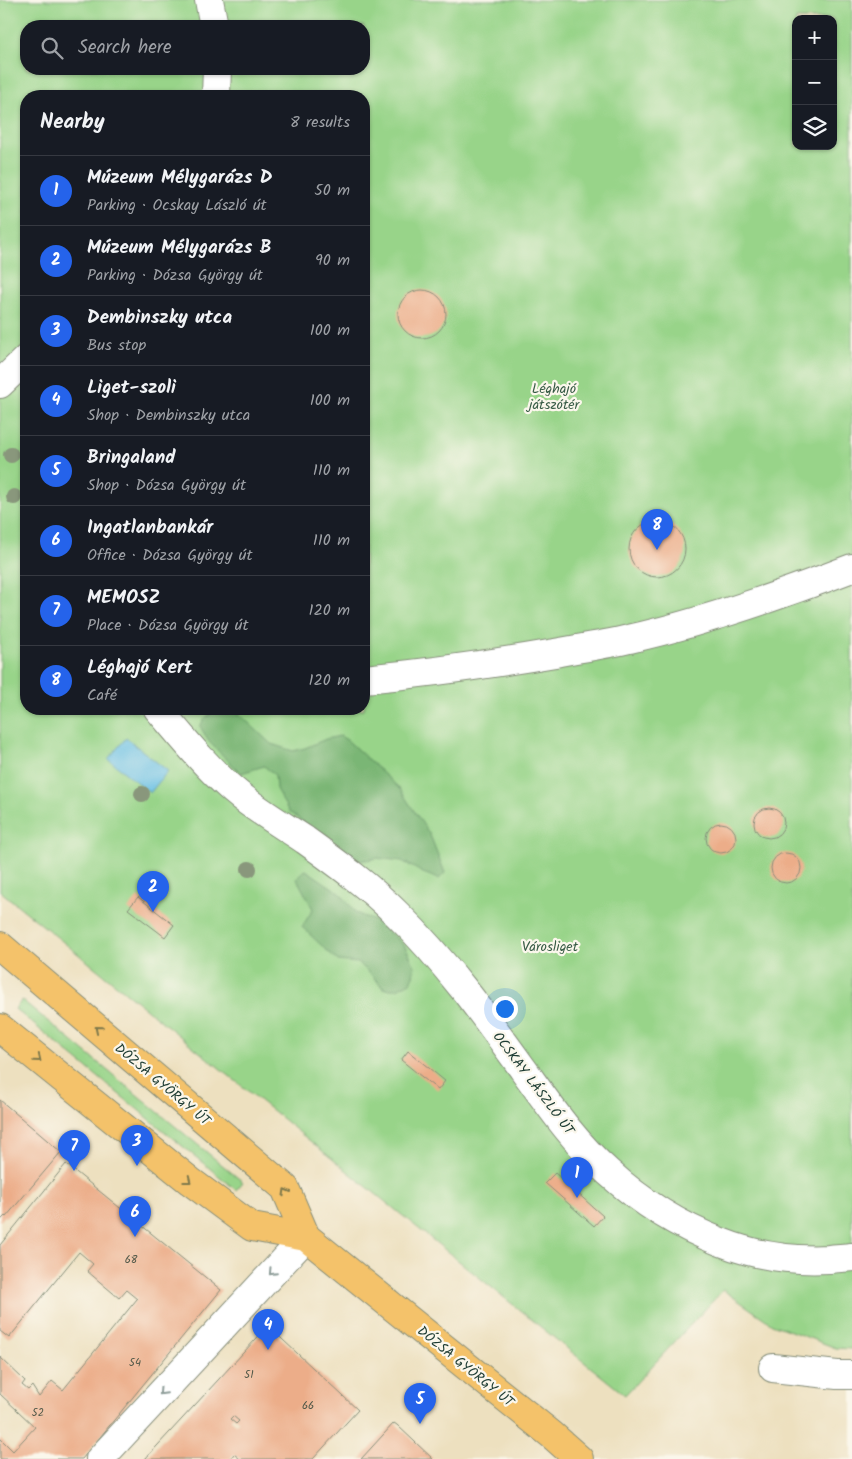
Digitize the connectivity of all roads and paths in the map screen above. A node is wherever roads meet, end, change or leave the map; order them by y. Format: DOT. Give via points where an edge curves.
graph roads {
  1 [pos="208,0"];
  2 [pos="213,20"];
  3 [pos="218,75"];
  4 [pos="216,90"];
  5 [pos="852,568"];
  6 [pos="370,678"];
  7 [pos="163,715"];
  8 [pos="0,946"];
  9 [pos="0,1028"];
  10 [pos="306,1237"];
  11 [pos="852,1257"];
  12 [pos="773,1368"];
  13 [pos="852,1375"];
  14 [pos="100,1459"];
  15 [pos="579,1459"];
  1 -- 2 [label="street"];
  3 -- 4 [label="street"];
  5 -- 6 [label="street" via="712,617 628,640 491,663"];
  7 -- 11 [label="street, OCSKAY LÁSZLÓ ÚT" via="234,791 350,873 397,914 460,984 580,1144 634,1194 674,1221 735,1248 766,1256 806,1260"];
  10 -- 8 [label="main road, DÓZSA GYÖRGY ÚT, one-way" via="285,1188"];
  9 -- 10 [label="main road, DÓZSA GYÖRGY ÚT, one-way" via="252,1227"];
  10 -- 14 [label="street, one-way"];
  10 -- 15 [label="main road, DÓZSA GYÖRGY ÚT"];
  12 -- 13 [label="street"];
}
